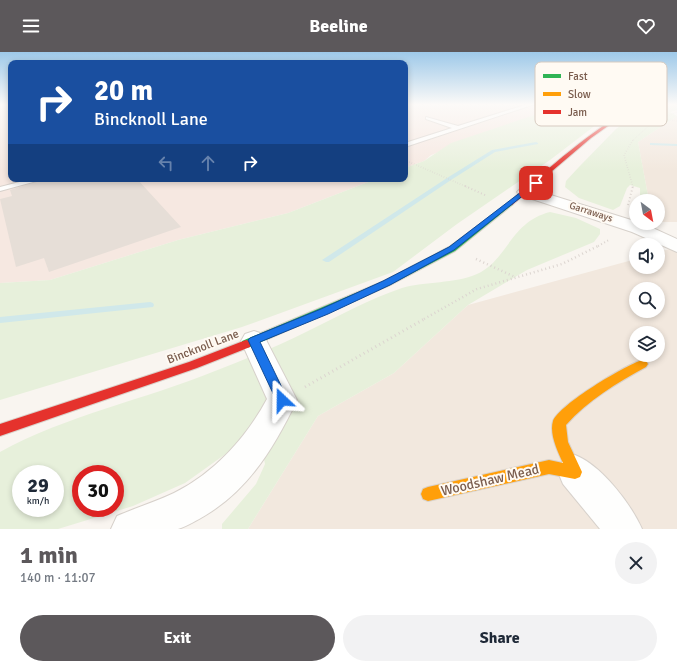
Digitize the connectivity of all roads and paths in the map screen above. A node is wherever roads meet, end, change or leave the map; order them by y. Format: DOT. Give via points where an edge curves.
graph roads {
  1 [pos="452,126"];
  2 [pos="463,126"];
  3 [pos="603,126"];
  4 [pos="649,126"];
  5 [pos="457,128"];
  6 [pos="408,144"];
  7 [pos="408,161"];
  8 [pos="27,182"];
  9 [pos="0,188"];
  10 [pos="525,192"];
  11 [pos="506,207"];
  12 [pos="624,223"];
  13 [pos="676,244"];
  14 [pos="452,249"];
  15 [pos="515,277"];
  16 [pos="254,340"];
  17 [pos="642,364"];
  18 [pos="282,400"];
  19 [pos="0,430"];
  20 [pos="575,472"];
  21 [pos="428,494"];
  22 [pos="130,529"];
  23 [pos="623,529"];
  1 -- 5 [label="lane"];
  2 -- 5 [label="lane"];
  3 -- 10 [label="street, Bincknoll Lane"];
  4 -- 12 [label="path" via="629,143 624,155 634,186"];
  5 -- 6 [label="lane"];
  7 -- 11 [label="path" via="470,188"];
  8 -- 9 [label="lane"];
  10 -- 11 [label="street, Bincknoll Lane"];
  10 -- 12 [label="street, Garraways"];
  11 -- 14 [label="street, Bincknoll Lane"];
  12 -- 13 [label="street, Garraways"];
  12 -- 15 [label="path" via="609,240 562,264"];
  14 -- 15 [label="path"];
  14 -- 16 [label="street, Bincknoll Lane" via="380,286"];
  15 -- 18 [label="path" via="477,289"];
  16 -- 18 [label="street"];
  16 -- 19 [label="street, Bincknoll Lane" via="193,365"];
  17 -- 20 [label="street" via="621,375 570,410 559,423 561,443"];
  18 -- 22 [label="street" via="271,424 223,482 187,505"];
  20 -- 21 [label="street, Woodshaw Mead" via="548,467"];
  20 -- 23 [label="street"];
}
